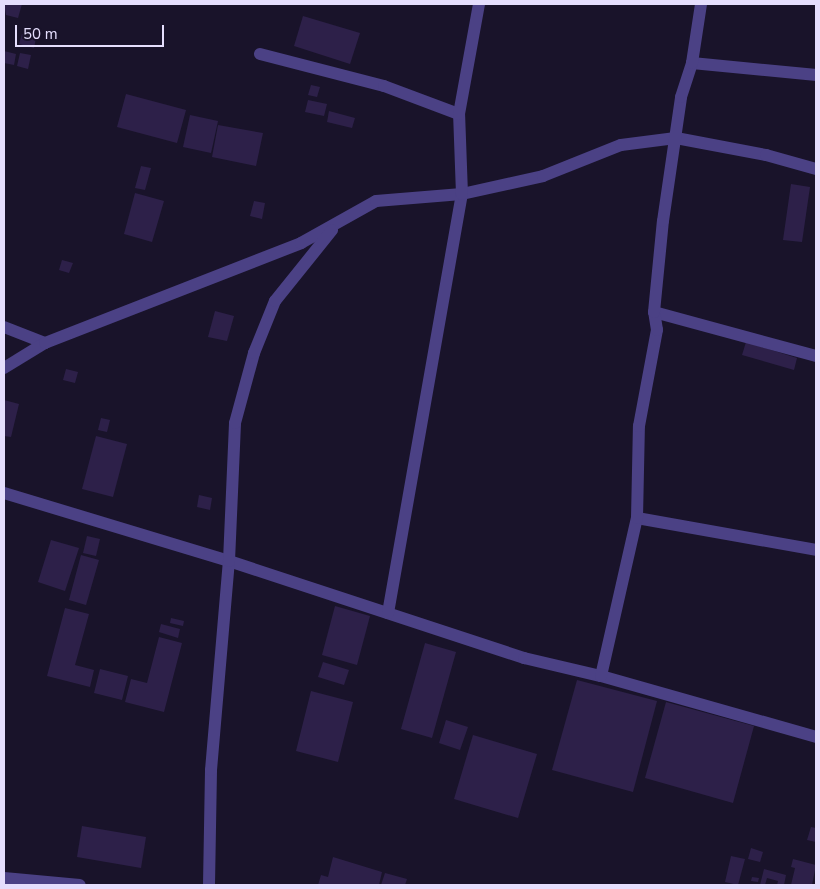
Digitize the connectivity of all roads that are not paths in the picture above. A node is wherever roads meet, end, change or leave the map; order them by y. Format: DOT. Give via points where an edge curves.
graph roads {
  1 [pos="479,4"];
  2 [pos="701,4"];
  3 [pos="260,54"];
  4 [pos="692,62"];
  5 [pos="816,75"];
  6 [pos="459,114"];
  7 [pos="676,138"];
  8 [pos="816,169"];
  9 [pos="462,194"];
  10 [pos="336,226"];
  11 [pos="654,312"];
  12 [pos="4,327"];
  13 [pos="45,343"];
  14 [pos="816,356"];
  15 [pos="4,368"];
  16 [pos="4,493"];
  17 [pos="637,518"];
  18 [pos="816,550"];
  19 [pos="229,562"];
  20 [pos="388,613"];
  21 [pos="602,676"];
  22 [pos="816,737"];
  23 [pos="4,878"];
  24 [pos="80,885"];
  25 [pos="210,885"];
  1 -- 6 [label="street"];
  2 -- 4 [label="street"];
  3 -- 6 [label="street" via="384,86"];
  4 -- 5 [label="street"];
  4 -- 7 [label="street" via="681,97"];
  6 -- 9 [label="street"];
  7 -- 8 [label="street" via="766,155"];
  7 -- 9 [label="street" via="621,145 544,176"];
  7 -- 11 [label="street"];
  9 -- 10 [label="street" via="376,201"];
  9 -- 20 [label="street"];
  10 -- 13 [label="street" via="255,262"];
  10 -- 19 [label="street" via="275,302 254,353 235,424"];
  11 -- 14 [label="street"];
  11 -- 17 [label="street" via="657,330 639,426"];
  12 -- 13 [label="street"];
  13 -- 15 [label="street"];
  16 -- 19 [label="street"];
  17 -- 18 [label="street"];
  17 -- 21 [label="street"];
  19 -- 20 [label="street"];
  19 -- 25 [label="street" via="211,770"];
  20 -- 21 [label="street" via="524,658"];
  21 -- 22 [label="street"];
  23 -- 24 [label="street"];
}
